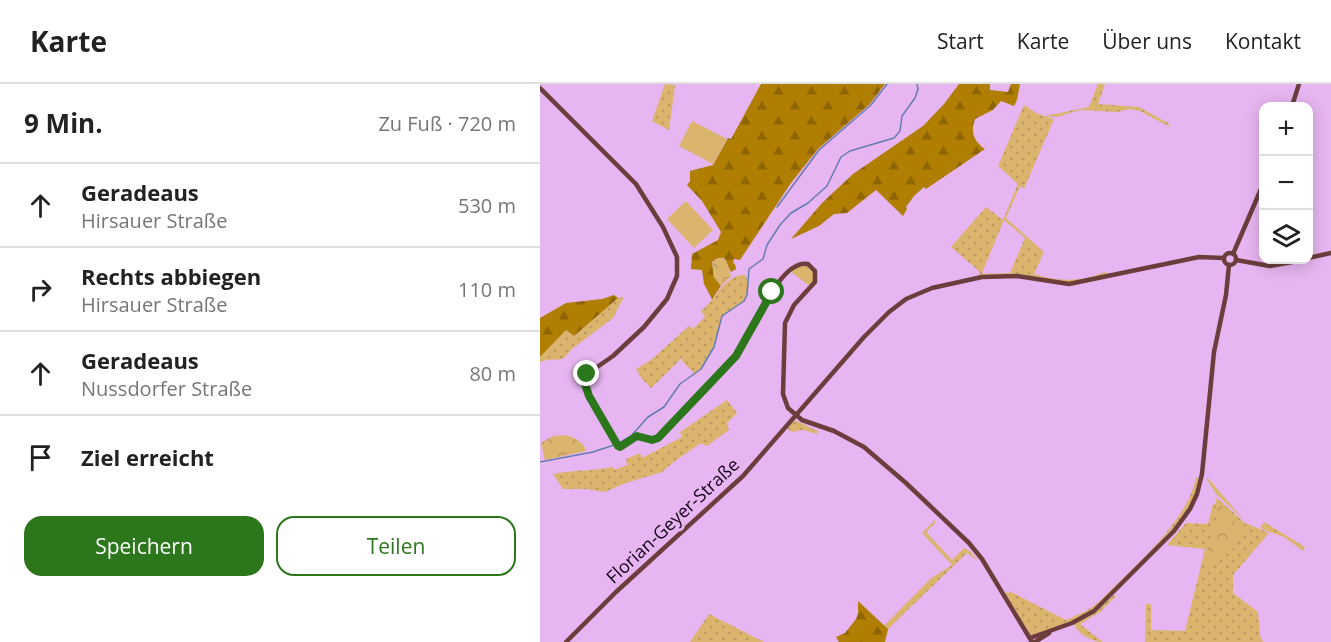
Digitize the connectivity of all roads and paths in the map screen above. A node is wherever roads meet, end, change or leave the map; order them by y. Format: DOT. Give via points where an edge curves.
graph roads {
  1 [pos="1299,84"];
  2 [pos="540,88"];
  3 [pos="1293,102"];
  4 [pos="1259,192"];
  5 [pos="1233,254"];
  6 [pos="1331,254"];
  7 [pos="1313,257"];
  8 [pos="1223,258"];
  9 [pos="1236,260"];
  10 [pos="1259,264"];
  11 [pos="1260,264"];
  12 [pos="1282,264"];
  13 [pos="1229,265"];
  14 [pos="795,416"];
  15 [pos="1051,632"];
  16 [pos="1032,641"];
  17 [pos="566,642"];
  18 [pos="1044,642"];
  1 -- 3 [label="main road"];
  2 -- 14 [label="main road" via="636,184 677,257 677,276 667,299 644,327 585,377 584,386 620,447 637,436 653,440 662,436 736,356 772,292 793,266 803,263 814,268 816,280 791,309 784,337 784,400"];
  4 -- 5 [label="main road"];
  5 -- 8 [label="main road"];
  5 -- 9 [label="main road"];
  6 -- 7 [label="main road"];
  8 -- 13 [label="main road"];
  8 -- 14 [label="main road, Florian-Geyer-Straße" via="1199,257 1069,284 990,277 932,288 898,305 864,337"];
  9 -- 10 [label="main road"];
  9 -- 13 [label="main road"];
  11 -- 12 [label="main road"];
  13 -- 15 [label="main road" via="1214,352 1202,474 1194,502 1181,522 1101,606 1081,620"];
  14 -- 16 [label="main road" via="864,447 906,483 979,554"];
  14 -- 17 [label="main road, Florian-Geyer-Straße" via="743,476"];
  15 -- 16 [label="main road"];
  15 -- 18 [label="main road"];
}
